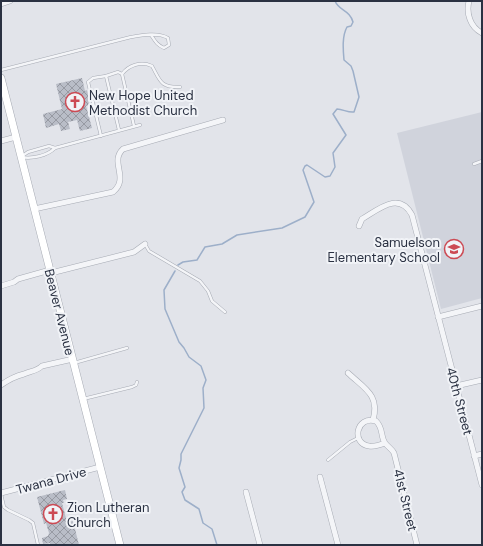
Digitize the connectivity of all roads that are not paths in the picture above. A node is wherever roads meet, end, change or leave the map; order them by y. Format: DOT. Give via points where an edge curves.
graph roads {
  1 [pos="10,1"];
  2 [pos="469,1"];
  3 [pos="1,4"];
  4 [pos="482,33"];
  5 [pos="151,35"];
  6 [pos="1,70"];
  7 [pos="122,74"];
  8 [pos="106,76"];
  9 [pos="1,78"];
  10 [pos="180,87"];
  11 [pos="223,120"];
  12 [pos="140,125"];
  13 [pos="134,126"];
  14 [pos="119,130"];
  15 [pos="101,136"];
  16 [pos="16,137"];
  17 [pos="1,141"];
  18 [pos="55,148"];
  19 [pos="21,157"];
  20 [pos="482,161"];
  21 [pos="474,164"];
  22 [pos="34,209"];
  23 [pos="359,226"];
  24 [pos="145,244"];
  25 [pos="50,271"];
  26 [pos="1,286"];
  27 [pos="482,306"];
  28 [pos="225,312"];
  29 [pos="438,317"];
  30 [pos="128,348"];
  31 [pos="73,361"];
  32 [pos="348,374"];
  33 [pos="482,380"];
  34 [pos="137,382"];
  35 [pos="1,385"];
  36 [pos="456,386"];
  37 [pos="83,400"];
  38 [pos="373,420"];
  39 [pos="358,438"];
  40 [pos="385,443"];
  41 [pos="482,454"];
  42 [pos="474,456"];
  43 [pos="328,460"];
  44 [pos="100,467"];
  45 [pos="320,477"];
  46 [pos="482,485"];
  47 [pos="246,492"];
  48 [pos="1,493"];
  49 [pos="38,545"];
  50 [pos="120,545"];
  51 [pos="260,545"];
  52 [pos="338,545"];
  53 [pos="417,545"];
  1 -- 3 [label="street"];
  2 -- 4 [label="street" via="468,15 471,23"];
  5 -- 5 [label="lane" via="167,36 168,45 164,48 157,44"];
  5 -- 6 [label="lane" via="131,37"];
  7 -- 8 [label="lane" via="118,72"];
  7 -- 10 [label="lane" via="129,67 147,64 152,66 160,81 172,87"];
  7 -- 13 [label="lane"];
  8 -- 14 [label="lane"];
  8 -- 15 [label="lane" via="93,78 88,82"];
  9 -- 16 [label="main road, Beaver Avenue"];
  11 -- 22 [label="street" via="123,148 118,159 121,182 113,192"];
  12 -- 13 [label="lane"];
  13 -- 14 [label="lane"];
  14 -- 15 [label="lane"];
  15 -- 18 [label="lane"];
  16 -- 17 [label="street"];
  16 -- 19 [label="main road, Beaver Avenue"];
  18 -- 19 [label="lane" via="49,146 28,152"];
  18 -- 19 [label="lane" via="51,152 30,159"];
  19 -- 22 [label="main road, Beaver Avenue"];
  20 -- 21 [label="lane"];
  22 -- 25 [label="main road, Beaver Avenue"];
  23 -- 29 [label="street, 40th Street" via="362,219 390,204 401,204 408,209 412,215"];
  24 -- 25 [label="street" via="134,252"];
  24 -- 28 [label="lane" via="149,251 200,281 212,301"];
  25 -- 26 [label="street"];
  25 -- 31 [label="main road, Beaver Avenue"];
  27 -- 29 [label="street"];
  29 -- 36 [label="street, 40th Street"];
  30 -- 31 [label="lane"];
  31 -- 35 [label="street" via="42,366"];
  31 -- 37 [label="main road, Beaver Avenue"];
  32 -- 38 [label="street" via="372,396 376,406"];
  33 -- 36 [label="street"];
  34 -- 37 [label="lane" via="132,387"];
  36 -- 42 [label="street, 40th Street"];
  37 -- 44 [label="main road, Beaver Avenue"];
  38 -- 39 [label="street" via="360,425"];
  38 -- 40 [label="street" via="381,427"];
  39 -- 40 [label="street" via="364,445 372,447"];
  39 -- 43 [label="lane"];
  40 -- 53 [label="street, 41st Street" via="395,456"];
  41 -- 42 [label="street"];
  42 -- 46 [label="street, 40th Street"];
  44 -- 48 [label="street, Twana Drive"];
  44 -- 50 [label="main road, Beaver Avenue"];
  45 -- 52 [label="street"];
  47 -- 51 [label="street"];
  48 -- 49 [label="lane" via="4,507 33,523"];
}
